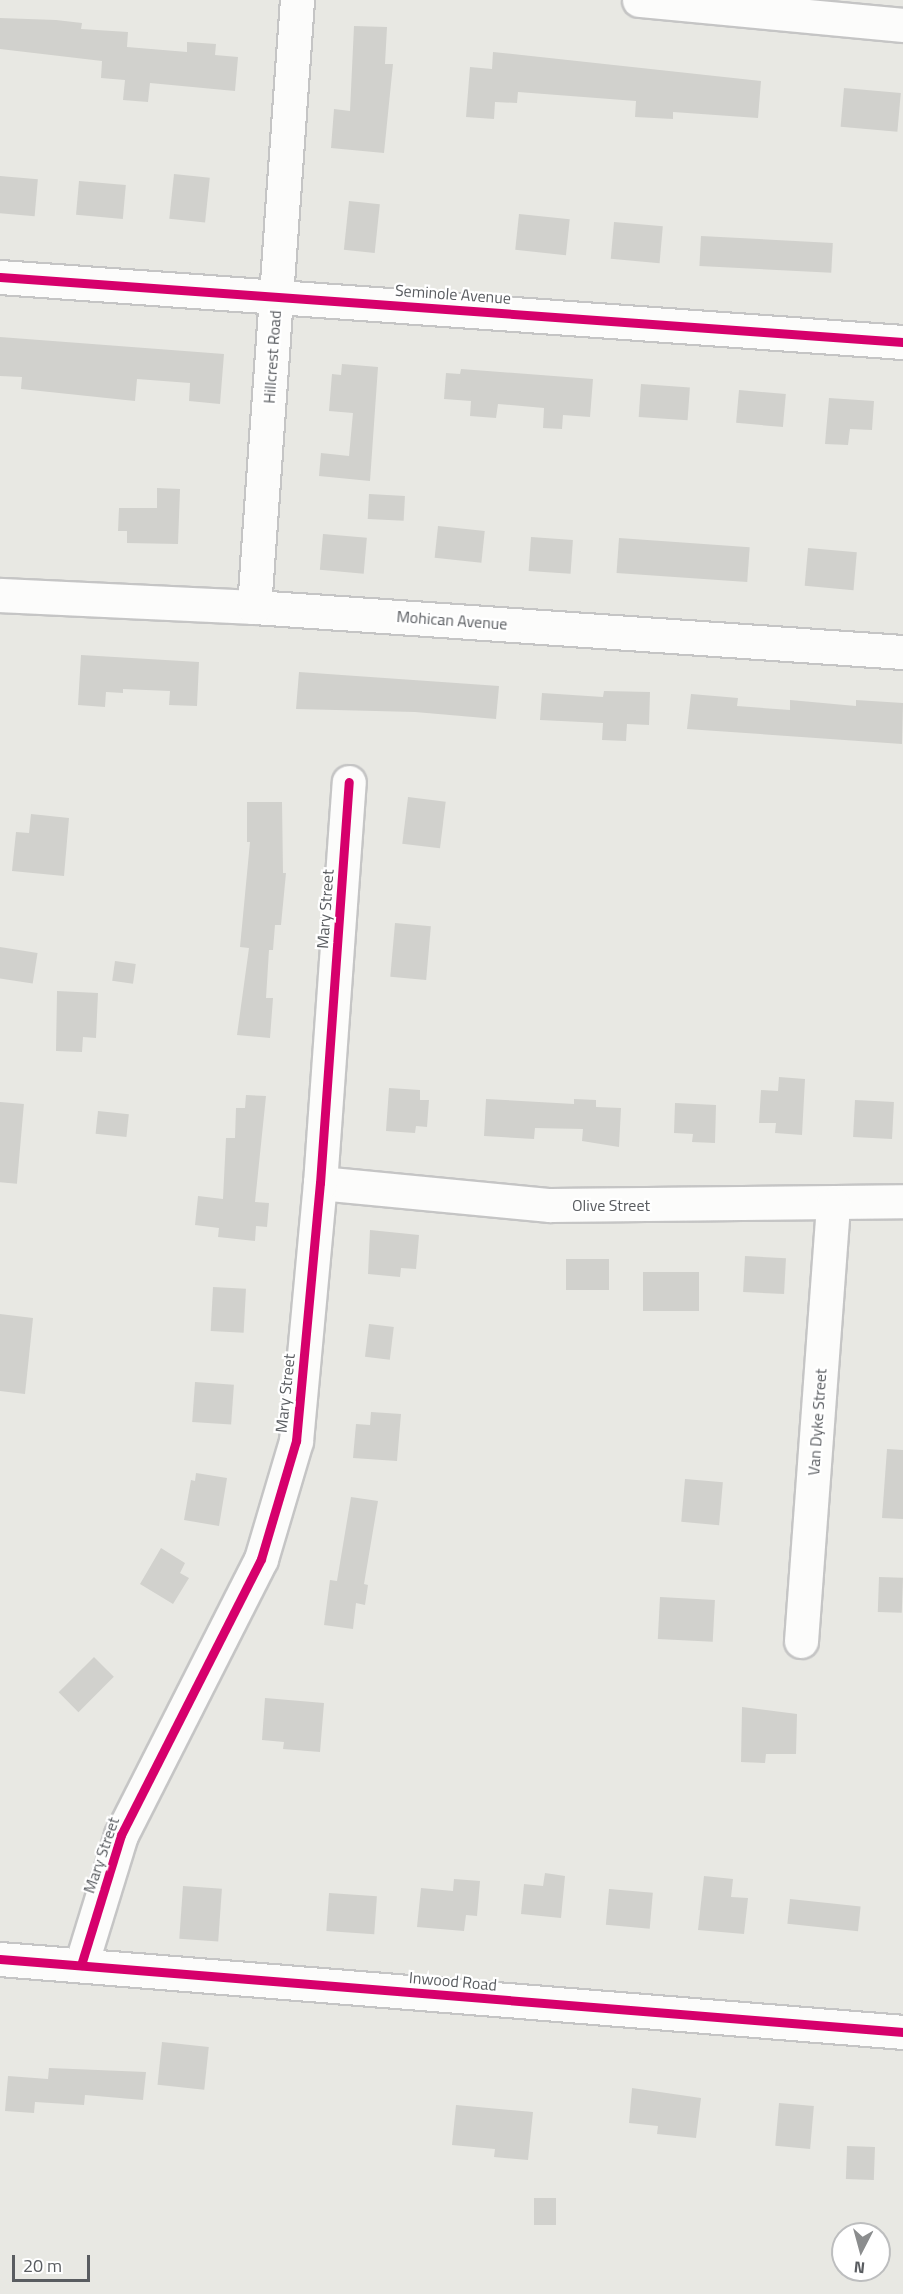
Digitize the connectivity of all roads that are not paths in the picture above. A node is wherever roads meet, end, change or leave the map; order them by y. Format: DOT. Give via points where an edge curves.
graph roads {
  1 [pos="297,0"];
  2 [pos="639,0"];
  3 [pos="903,25"];
  4 [pos="0,277"];
  5 [pos="276,297"];
  6 [pos="903,342"];
  7 [pos="0,595"];
  8 [pos="254,607"];
  9 [pos="903,651"];
  10 [pos="349,782"];
  11 [pos="320,1183"];
  12 [pos="903,1201"];
  13 [pos="833,1204"];
  14 [pos="801,1641"];
  15 [pos="0,1959"];
  16 [pos="81,1965"];
  17 [pos="903,2032"];
  1 -- 5 [label="street, Hillcrest Road"];
  2 -- 3 [label="street"];
  4 -- 5 [label="street, Seminole Avenue"];
  5 -- 6 [label="street, Seminole Avenue"];
  5 -- 8 [label="street, Hillcrest Road"];
  7 -- 8 [label="street, Mohican Avenue"];
  8 -- 9 [label="street, Mohican Avenue"];
  10 -- 11 [label="street, Mary Street"];
  11 -- 13 [label="street, Olive Street" via="550,1205"];
  11 -- 16 [label="street, Mary Street" via="296,1441 261,1559 121,1834"];
  12 -- 13 [label="street, Olive Street"];
  13 -- 14 [label="street, Van Dyke Street"];
  15 -- 16 [label="street, Inwood Road"];
  16 -- 17 [label="street, Inwood Road"];
}
